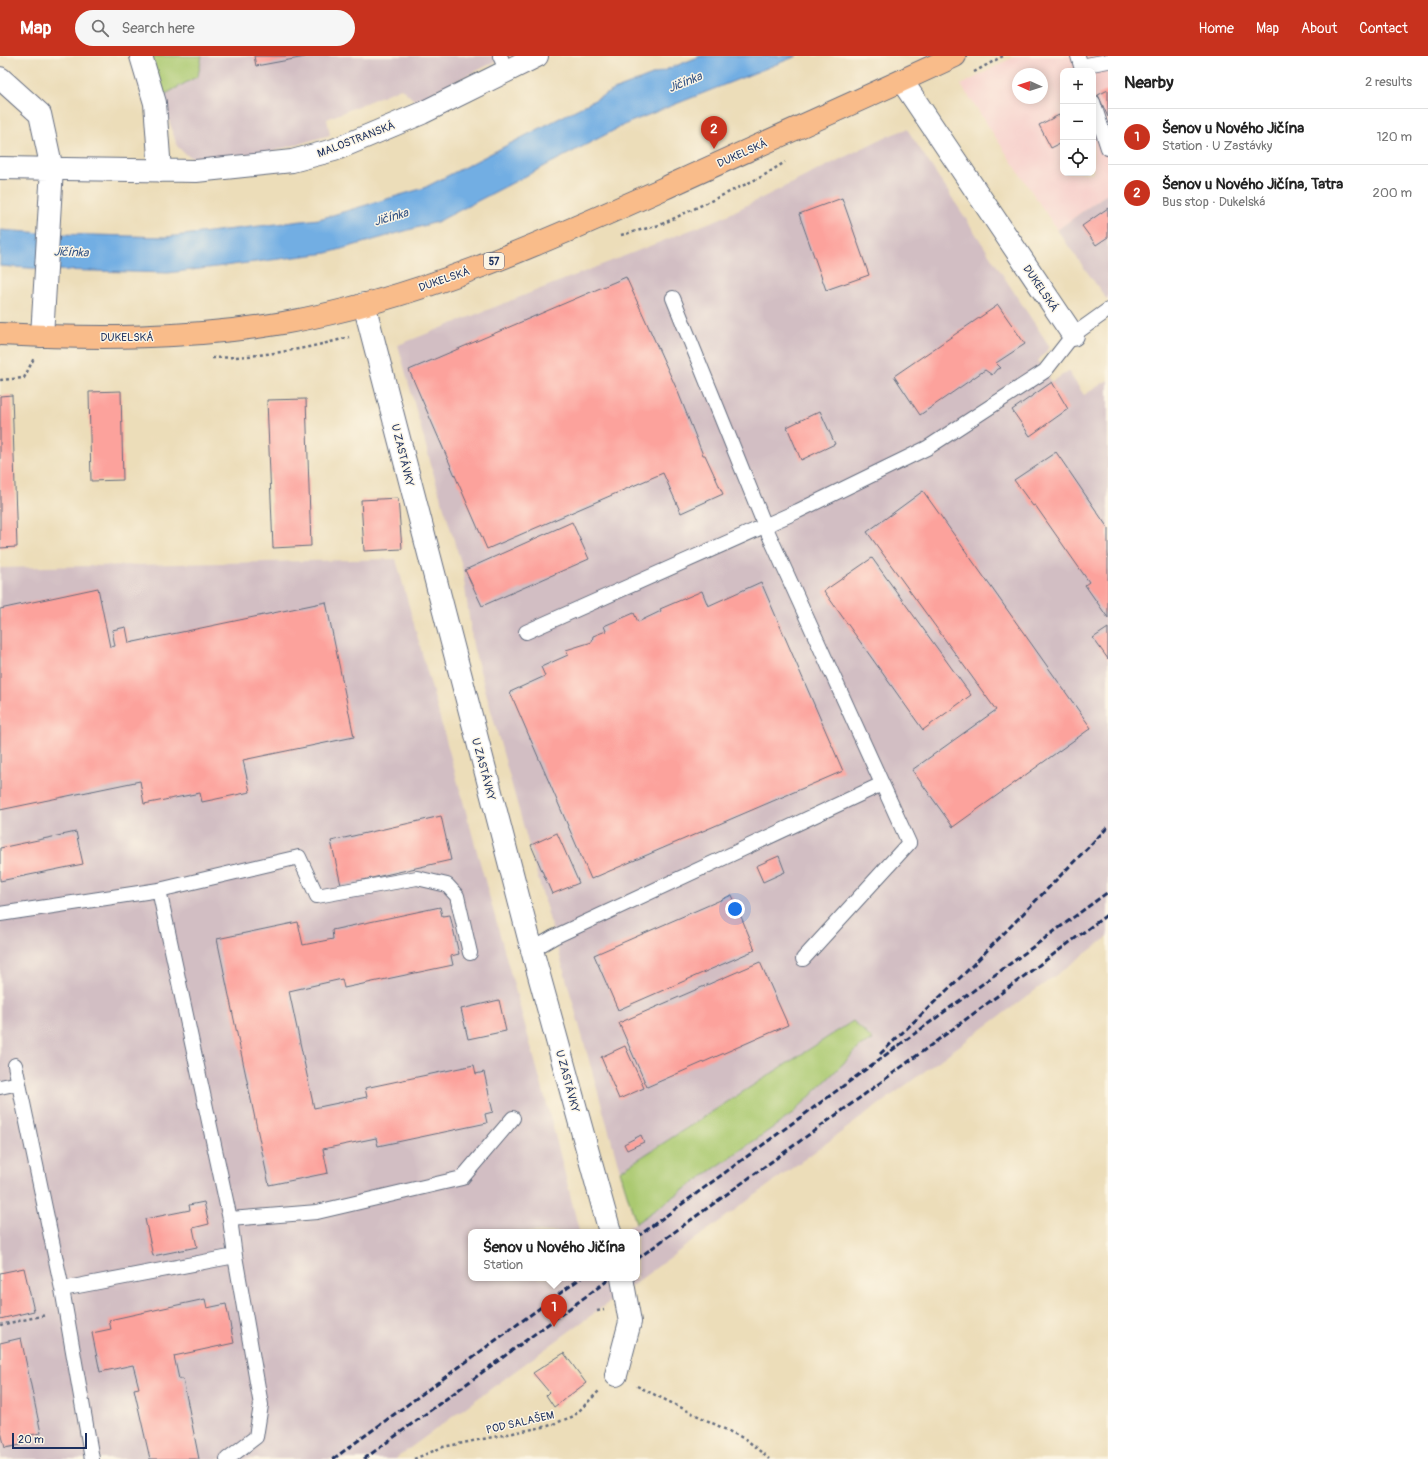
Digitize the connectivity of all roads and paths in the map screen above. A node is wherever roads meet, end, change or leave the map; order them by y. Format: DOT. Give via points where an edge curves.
graph roads {
  1 [pos="141,56"];
  2 [pos="537,56"];
  3 [pos="955,56"];
  4 [pos="1108,61"];
  5 [pos="504,63"];
  6 [pos="1081,64"];
  7 [pos="0,78"];
  8 [pos="902,81"];
  9 [pos="1094,104"];
  10 [pos="1108,148"];
  11 [pos="0,168"];
  12 [pos="52,169"];
  13 [pos="160,171"];
  14 [pos="673,298"];
  15 [pos="364,304"];
  16 [pos="1108,310"];
  17 [pos="0,334"];
  18 [pos="1073,335"];
  19 [pos="42,336"];
  20 [pos="765,526"];
  21 [pos="526,632"];
  22 [pos="882,784"];
  23 [pos="158,890"];
  24 [pos="0,914"];
  25 [pos="532,950"];
  26 [pos="470,953"];
  27 [pos="802,959"];
  28 [pos="16,1065"];
  29 [pos="19,1083"];
  30 [pos="0,1088"];
  31 [pos="513,1118"];
  32 [pos="230,1219"];
  33 [pos="609,1229"];
  34 [pos="235,1256"];
  35 [pos="623,1281"];
  36 [pos="62,1289"];
  37 [pos="64,1311"];
  38 [pos="0,1325"];
  39 [pos="616,1375"];
  40 [pos="92,1459"];
  41 [pos="227,1459"];
  42 [pos="414,1459"];
  43 [pos="769,1459"];
  1 -- 13 [label="street" via="155,103"];
  2 -- 5 [label="street, MALOSTRANSKÁ"];
  3 -- 8 [label="main road, DUKELSKÁ / 57"];
  4 -- 6 [label="lane"];
  5 -- 13 [label="street, MALOSTRANSKÁ" via="422,113 334,150 292,161 196,171"];
  7 -- 12 [label="street" via="40,114"];
  8 -- 15 [label="main road, DUKELSKÁ / 57" via="539,243 476,268"];
  8 -- 18 [label="street, DUKELSKÁ"];
  9 -- 10 [label="lane"];
  11 -- 12 [label="street, MALOSTRANSKÁ"];
  12 -- 13 [label="street, MALOSTRANSKÁ"];
  12 -- 19 [label="street"];
  14 -- 20 [label="lane"];
  15 -- 19 [label="main road, DUKELSKÁ / 57" via="285,323 203,334 143,337"];
  15 -- 25 [label="street, U ZASTÁVKY"];
  16 -- 18 [label="lane"];
  17 -- 19 [label="main road, DUKELSKÁ / 57"];
  18 -- 20 [label="lane" via="1045,371 927,448"];
  20 -- 21 [label="lane"];
  20 -- 22 [label="lane"];
  22 -- 25 [label="lane" via="561,934"];
  22 -- 27 [label="lane" via="909,843"];
  23 -- 24 [label="lane"];
  23 -- 26 [label="lane" via="299,857 317,896 417,878 447,885 457,896"];
  23 -- 32 [label="lane"];
  25 -- 33 [label="street, U ZASTÁVKY"];
  28 -- 29 [label="lane"];
  29 -- 30 [label="lane"];
  29 -- 36 [label="lane"];
  31 -- 32 [label="lane" via="462,1178 317,1212"];
  32 -- 34 [label="lane"];
  34 -- 36 [label="lane"];
  34 -- 41 [label="lane" via="261,1405 256,1437"];
  35 -- 39 [label="street" via="630,1322"];
  36 -- 37 [label="lane"];
  37 -- 38 [label="path"];
  37 -- 40 [label="lane"];
  39 -- 42 [label="path, POD SALAŠEM" via="574,1416 548,1426 442,1447"];
  39 -- 43 [label="path" via="747,1440"];
}
